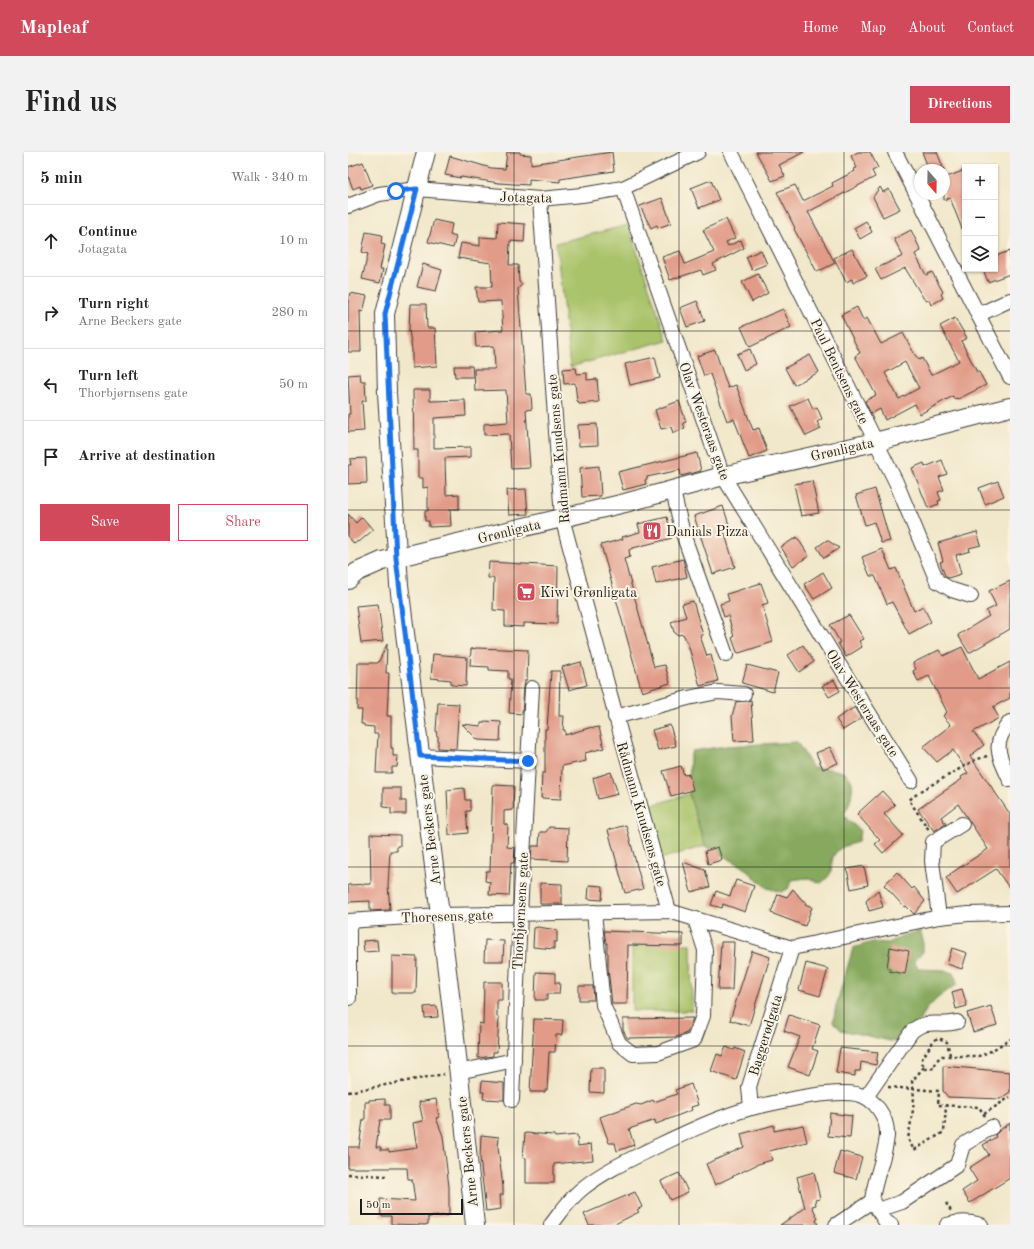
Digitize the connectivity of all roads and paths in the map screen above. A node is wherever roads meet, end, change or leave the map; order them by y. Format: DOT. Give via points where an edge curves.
graph roads {
  1 [pos="426,152"];
  2 [pos="698,152"];
  3 [pos="731,152"];
  4 [pos="895,152"];
  5 [pos="622,188"];
  6 [pos="417,189"];
  7 [pos="540,199"];
  8 [pos="348,206"];
  9 [pos="1010,300"];
  10 [pos="978,315"];
  11 [pos="1010,377"];
  12 [pos="1010,408"];
  13 [pos="875,442"];
  14 [pos="723,476"];
  15 [pos="673,490"];
  16 [pos="562,518"];
  17 [pos="396,558"];
  18 [pos="348,580"];
  19 [pos="971,596"];
  20 [pos="726,655"];
  21 [pos="532,688"];
  22 [pos="744,694"];
  23 [pos="615,717"];
  24 [pos="1010,722"];
  25 [pos="999,753"];
  26 [pos="420,756"];
  27 [pos="528,761"];
  28 [pos="1010,780"];
  29 [pos="911,781"];
  30 [pos="962,824"];
  31 [pos="933,842"];
  32 [pos="669,911"];
  33 [pos="594,912"];
  34 [pos="1010,913"];
  35 [pos="520,914"];
  36 [pos="439,915"];
  37 [pos="938,917"];
  38 [pos="695,919"];
  39 [pos="349,921"];
  40 [pos="792,948"];
  41 [pos="349,998"];
  42 [pos="957,1022"];
  43 [pos="1010,1039"];
  44 [pos="950,1055"];
  45 [pos="514,1060"];
  46 [pos="924,1067"];
  47 [pos="458,1072"];
  48 [pos="912,1088"];
  49 [pos="348,1092"];
  50 [pos="870,1092"];
  51 [pos="1010,1097"];
  52 [pos="512,1100"];
  53 [pos="946,1106"];
  54 [pos="751,1108"];
  55 [pos="984,1114"];
  56 [pos="992,1127"];
  57 [pos="348,1174"];
  58 [pos="386,1176"];
  59 [pos="875,1206"];
  60 [pos="475,1225"];
  61 [pos="551,1225"];
  62 [pos="836,1225"];
  63 [pos="891,1225"];
  64 [pos="947,1225"];
  65 [pos="981,1225"];
  1 -- 6 [label="main road, Arne Beckers gate"];
  2 -- 5 [label="street, Jotagata"];
  3 -- 13 [label="street, Paul Bentsens gate"];
  4 -- 10 [label="street"];
  5 -- 7 [label="street, Jotagata"];
  5 -- 14 [label="street, Olav Westeraas gate"];
  6 -- 7 [label="street, Jotagata"];
  6 -- 8 [label="street, Jotagata" via="379,194"];
  6 -- 17 [label="main road, Arne Beckers gate" via="385,314"];
  7 -- 16 [label="street, Rådmann Knudsens gate"];
  9 -- 10 [label="street"];
  10 -- 11 [label="street"];
  12 -- 13 [label="main road, Grønligata"];
  13 -- 14 [label="main road, Grønligata"];
  13 -- 19 [label="street, Paul Bentsens gate" via="896,482 937,581 952,590"];
  14 -- 15 [label="main road, Grønligata"];
  14 -- 29 [label="street, Olav Westeraas gate"];
  15 -- 16 [label="main road, Grønligata"];
  15 -- 20 [label="street" via="682,534"];
  16 -- 17 [label="main road, Grønligata"];
  16 -- 23 [label="street, Rådmann Knudsens gate"];
  17 -- 18 [label="main road, Grønligata" via="357,572"];
  17 -- 26 [label="main road, Arne Beckers gate"];
  21 -- 27 [label="street, Thorbjørnsens gate"];
  22 -- 23 [label="street" via="718,692"];
  23 -- 32 [label="street, Rådmann Knudsens gate"];
  24 -- 25 [label="street" via="1000,734"];
  25 -- 28 [label="street"];
  25 -- 31 [label="path" via="975,760 909,800 927,826"];
  26 -- 27 [label="street"];
  26 -- 36 [label="main road, Arne Beckers gate"];
  27 -- 35 [label="street, Thorbjørnsens gate"];
  30 -- 31 [label="street"];
  31 -- 37 [label="street" via="932,861"];
  32 -- 33 [label="street, Thoresens gate"];
  32 -- 38 [label="street, Thoresens gate"];
  33 -- 35 [label="street, Thoresens gate"];
  33 -- 38 [label="street" via="603,1005 619,1043 634,1054 658,1053 694,1040 703,1016 706,950"];
  34 -- 37 [label="street"];
  35 -- 36 [label="street, Thoresens gate"];
  35 -- 45 [label="street, Thorbjørnsens gate"];
  36 -- 39 [label="street, Thoresens gate"];
  36 -- 47 [label="main road, Arne Beckers gate"];
  37 -- 40 [label="street"];
  38 -- 40 [label="street, Thoresens gate"];
  39 -- 41 [label="street, Thoresens gate"];
  40 -- 54 [label="street, Baggerødgata" via="749,1087"];
  42 -- 50 [label="street" via="947,1025 927,1023 918,1026"];
  43 -- 44 [label="path" via="979,1056"];
  44 -- 46 [label="path" via="942,1056 930,1070"];
  44 -- 46 [label="path" via="949,1047 943,1039 934,1040 922,1059"];
  45 -- 47 [label="street"];
  45 -- 52 [label="street, Thorbjørnsens gate"];
  46 -- 48 [label="path" via="913,1078"];
  47 -- 49 [label="path"];
  47 -- 60 [label="main road, Arne Beckers gate"];
  48 -- 50 [label="path"];
  48 -- 53 [label="path" via="939,1091 938,1105"];
  48 -- 53 [label="path" via="914,1110 908,1139 914,1150 944,1132"];
  50 -- 54 [label="street" via="818,1096"];
  50 -- 59 [label="street" via="886,1126 885,1148 873,1187"];
  51 -- 55 [label="path"];
  53 -- 55 [label="path" via="979,1107"];
  54 -- 61 [label="street" via="700,1125 619,1165 582,1189"];
  55 -- 56 [label="path"];
  56 -- 59 [label="street" via="963,1145 957,1165 902,1202"];
  57 -- 58 [label="path"];
  59 -- 62 [label="street"];
  59 -- 63 [label="street"];
  64 -- 65 [label="street" via="957,1222"];
}
